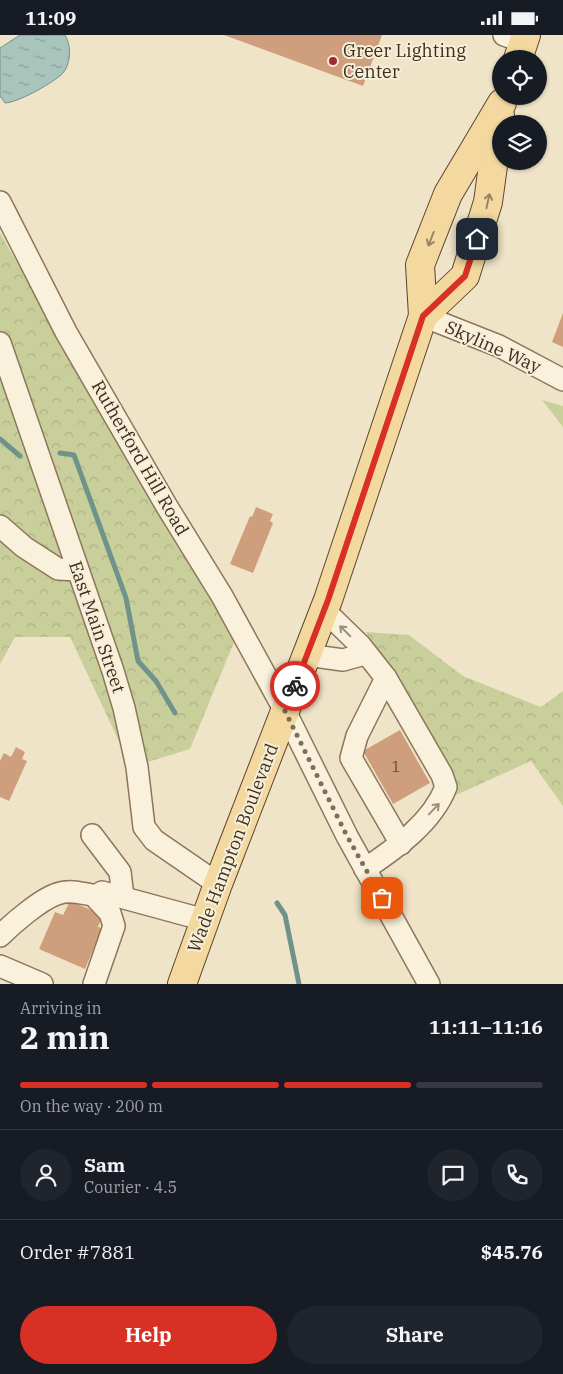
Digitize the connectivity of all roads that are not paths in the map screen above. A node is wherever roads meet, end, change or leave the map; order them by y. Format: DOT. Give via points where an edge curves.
graph roads {
  1 [pos="500,105"];
  2 [pos="502,105"];
  3 [pos="0,202"];
  4 [pos="423,316"];
  5 [pos="0,343"];
  6 [pos="563,380"];
  7 [pos="0,526"];
  8 [pos="78,569"];
  9 [pos="324,610"];
  10 [pos="365,654"];
  11 [pos="307,655"];
  12 [pos="386,678"];
  13 [pos="285,711"];
  14 [pos="92,835"];
  15 [pos="401,844"];
  16 [pos="365,869"];
  17 [pos="218,884"];
  18 [pos="97,896"];
  19 [pos="123,897"];
  20 [pos="205,920"];
  21 [pos="0,936"];
  22 [pos="0,966"];
  23 [pos="42,984"];
  24 [pos="94,984"];
  25 [pos="182,984"];
  26 [pos="430,984"];
  1 -- 4 [label="main road, Wade Hampton Boulevard, one-way" via="448,195 420,265"];
  4 -- 2 [label="main road, Wade Hampton Boulevard, one-way" via="465,276 488,202"];
  3 -- 13 [label="street, Rutherford Hill Road" via="66,332 222,596"];
  4 -- 6 [label="street, Skyline Way" via="499,346"];
  4 -- 9 [label="main road, Wade Hampton Boulevard"];
  5 -- 8 [label="street, East Main Street"];
  7 -- 8 [label="street" via="24,547 58,569"];
  8 -- 17 [label="street, East Main Street" via="124,708 137,767 144,827 154,840"];
  10 -- 9 [label="street, one-way"];
  9 -- 11 [label="main road, Wade Hampton Boulevard"];
  10 -- 11 [label="street" via="343,660"];
  10 -- 12 [label="street"];
  11 -- 13 [label="main road, Wade Hampton Boulevard"];
  12 -- 15 [label="street" via="357,736 351,759"];
  15 -- 12 [label="street, one-way" via="440,802 446,787"];
  13 -- 16 [label="street, Rutherford Hill Road"];
  13 -- 17 [label="main road, Wade Hampton Boulevard"];
  14 -- 19 [label="street" via="120,872"];
  15 -- 16 [label="street"];
  16 -- 26 [label="street, Rutherford Hill Road"];
  17 -- 20 [label="main road, Wade Hampton Boulevard"];
  18 -- 19 [label="street" via="102,892"];
  18 -- 21 [label="street" via="58,893"];
  18 -- 24 [label="street" via="110,913 114,926"];
  19 -- 20 [label="street"];
  20 -- 25 [label="main road, Wade Hampton Boulevard"];
  22 -- 23 [label="street"];
}
